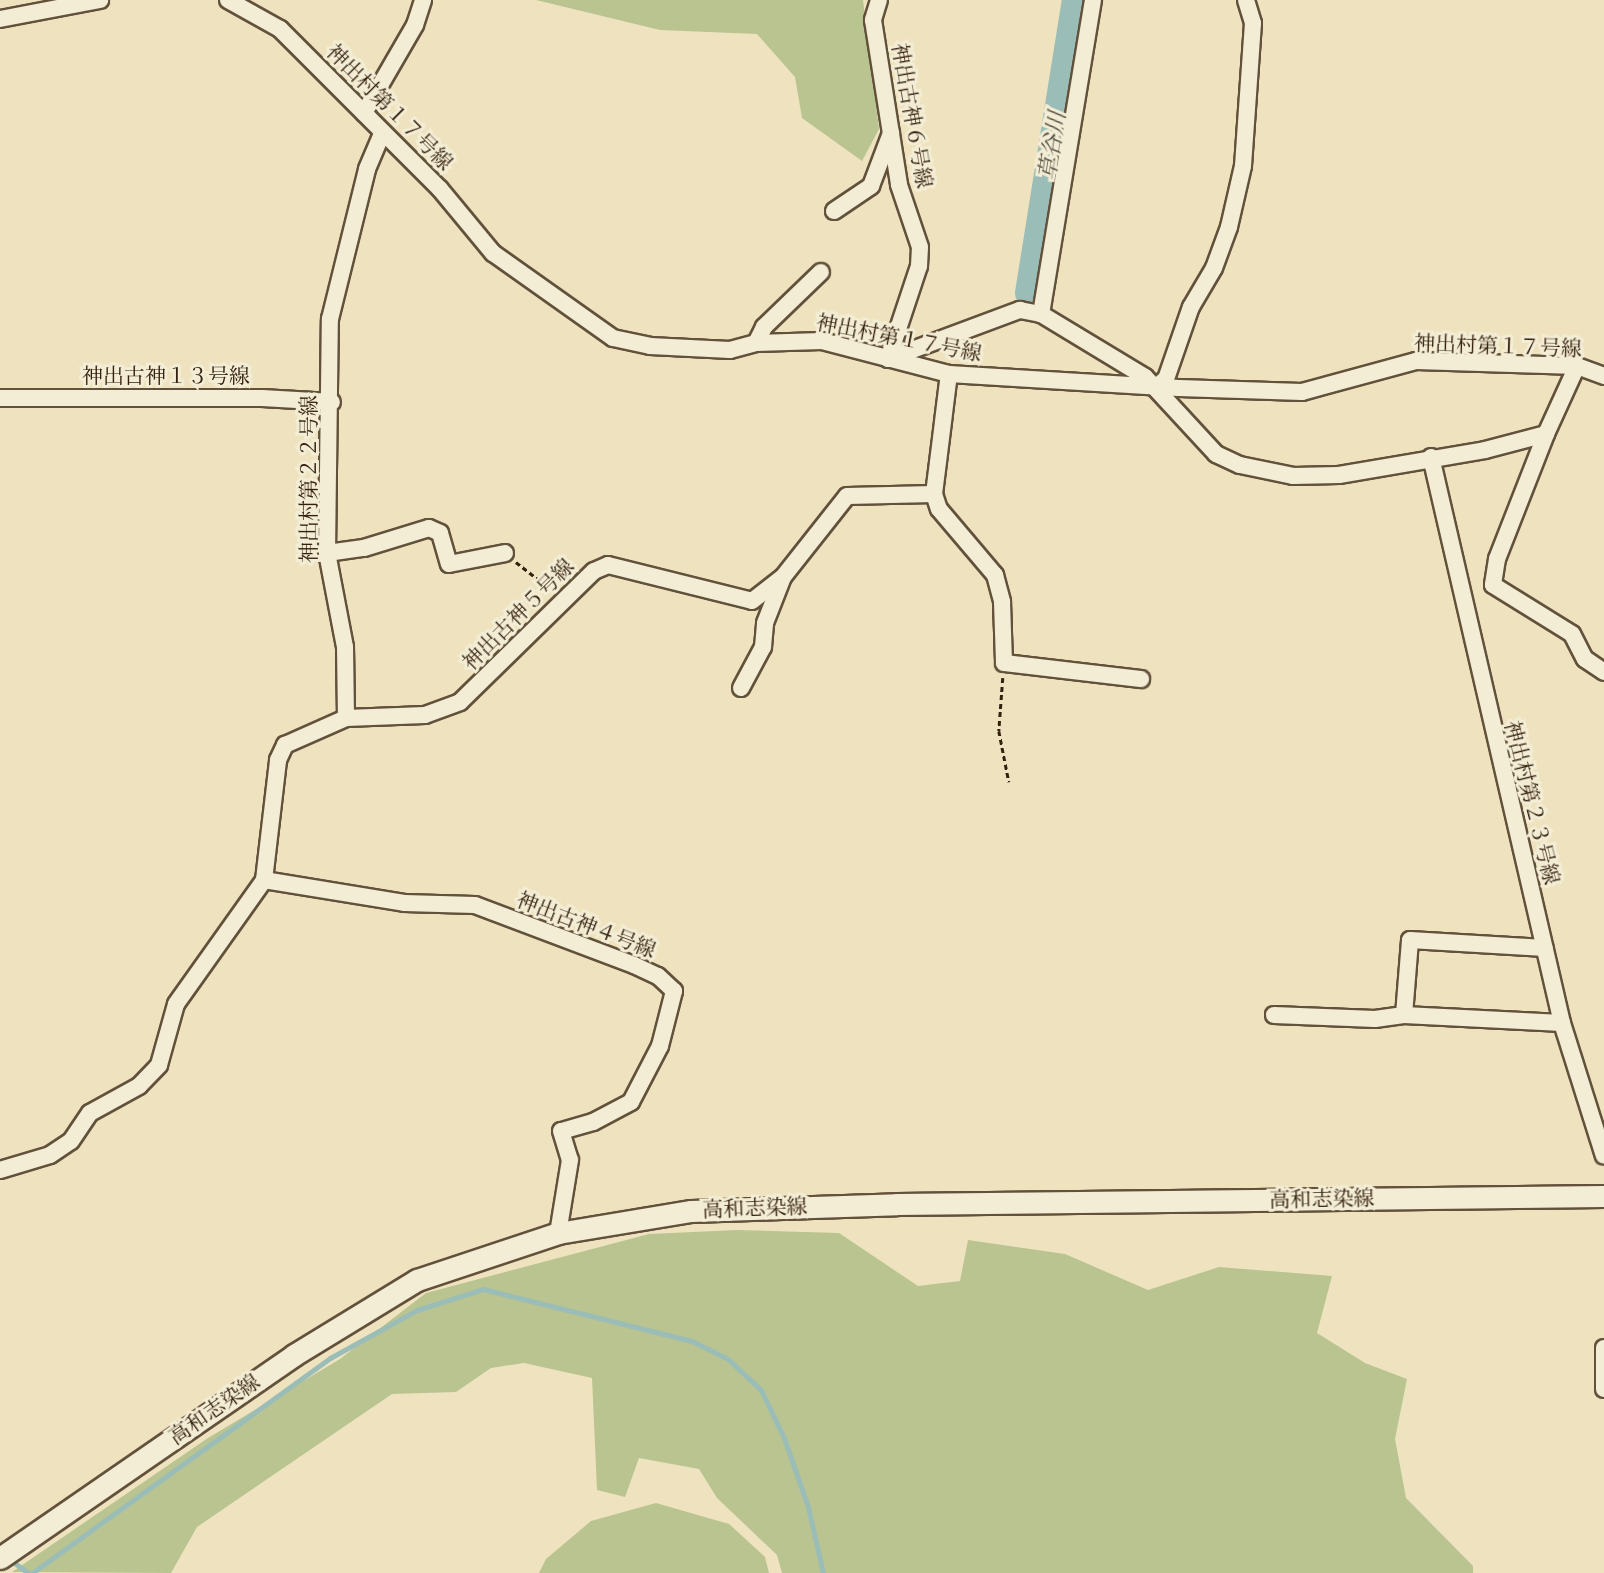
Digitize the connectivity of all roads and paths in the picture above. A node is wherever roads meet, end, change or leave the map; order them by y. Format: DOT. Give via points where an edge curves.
graph roads {
  1 [pos="100,0"];
  2 [pos="228,0"];
  3 [pos="424,0"];
  4 [pos="879,0"];
  5 [pos="1093,0"];
  6 [pos="1246,0"];
  7 [pos="0,19"];
  8 [pos="364,113"];
  9 [pos="892,131"];
  10 [pos="382,133"];
  11 [pos="834,211"];
  12 [pos="821,272"];
  13 [pos="1041,314"];
  14 [pos="757,343"];
  15 [pos="888,359"];
  16 [pos="1577,366"];
  17 [pos="950,374"];
  18 [pos="1604,376"];
  19 [pos="1156,387"];
  20 [pos="0,398"];
  21 [pos="332,402"];
  22 [pos="1546,434"];
  23 [pos="1431,457"];
  24 [pos="934,494"];
  25 [pos="505,553"];
  26 [pos="327,554"];
  27 [pos="783,577"];
  28 [pos="565,600"];
  29 [pos="1004,663"];
  30 [pos="1604,672"];
  31 [pos="1141,679"];
  32 [pos="741,688"];
  33 [pos="346,718"];
  34 [pos="1009,782"];
  35 [pos="264,880"];
  36 [pos="1545,948"];
  37 [pos="1274,1015"];
  38 [pos="1404,1015"];
  39 [pos="1562,1023"];
  40 [pos="1604,1154"];
  41 [pos="0,1170"];
  42 [pos="1604,1196"];
  43 [pos="558,1233"];
  44 [pos="1604,1348"];
  45 [pos="1604,1389"];
  46 [pos="7,1553"];
  1 -- 7 [label="street"];
  2 -- 8 [label="street, 神出村第１７号線" via="280,29"];
  3 -- 8 [label="street" via="415,25"];
  4 -- 9 [label="street, 神出古神６号線" via="873,20"];
  5 -- 13 [label="street"];
  6 -- 19 [label="street" via="1253,23 1246,127 1230,227 1214,268 1191,307 1166,379"];
  8 -- 10 [label="street, 神出村第１７号線"];
  9 -- 11 [label="street" via="871,186"];
  9 -- 15 [label="street, 神出古神６号線" via="899,185 920,247 919,266"];
  10 -- 14 [label="street, 神出村第１７号線" via="440,189 493,253 613,338 650,346 730,350"];
  10 -- 21 [label="street, 神出村第２２号線" via="367,169 330,319"];
  12 -- 14 [label="street" via="764,327"];
  13 -- 15 [label="street" via="1020,310"];
  13 -- 19 [label="street"];
  14 -- 15 [label="street, 神出村第１７号線" via="822,341"];
  15 -- 17 [label="street, 神出村第１７号線"];
  16 -- 18 [label="street, 神出村第１７号線"];
  16 -- 19 [label="street, 神出村第１７号線" via="1416,361 1301,392"];
  16 -- 22 [label="street"];
  17 -- 19 [label="street, 神出村第１７号線"];
  17 -- 24 [label="street"];
  19 -- 23 [label="street" via="1185,425 1216,454 1240,465 1293,476 1339,475"];
  20 -- 21 [label="street, 神出古神１３号線"];
  21 -- 26 [label="street, 神出村第２２号線"];
  22 -- 23 [label="street" via="1485,450"];
  22 -- 30 [label="street" via="1497,559 1493,585 1572,634 1586,659"];
  23 -- 36 [label="street, 神出村第２３号線" via="1466,625"];
  24 -- 27 [label="street, 神出古神５号線" via="848,496"];
  24 -- 29 [label="street" via="939,509 995,575 1006,641"];
  25 -- 26 [label="street" via="449,564 440,533 429,528"];
  25 -- 28 [label="path"];
  26 -- 33 [label="street, 神出村第２２号線" via="345,647"];
  27 -- 28 [label="street, 神出古神５号線" via="752,601 608,565 594,571"];
  27 -- 32 [label="street" via="765,623 763,647"];
  28 -- 33 [label="street, 神出古神５号線" via="460,702 425,715"];
  29 -- 31 [label="street"];
  29 -- 34 [label="path" via="999,731"];
  33 -- 35 [label="street" via="285,746 278,760"];
  35 -- 41 [label="street" via="176,1004 159,1065 139,1086 90,1113 71,1141 50,1155"];
  35 -- 43 [label="street, 神出古神４号線" via="404,904 475,905 634,965 658,976 674,991 660,1046 631,1102 593,1122 561,1131 569,1160"];
  36 -- 38 [label="street" via="1410,940"];
  36 -- 39 [label="street, 神出村第２３号線"];
  37 -- 38 [label="street" via="1375,1019"];
  38 -- 39 [label="street"];
  39 -- 40 [label="street, 神出村第２３号線"];
  42 -- 43 [label="street, 高和志染線" via="718,1210"];
  43 -- 46 [label="street, 高和志染線" via="416,1280 294,1355"];
  44 -- 45 [label="street"];
}
